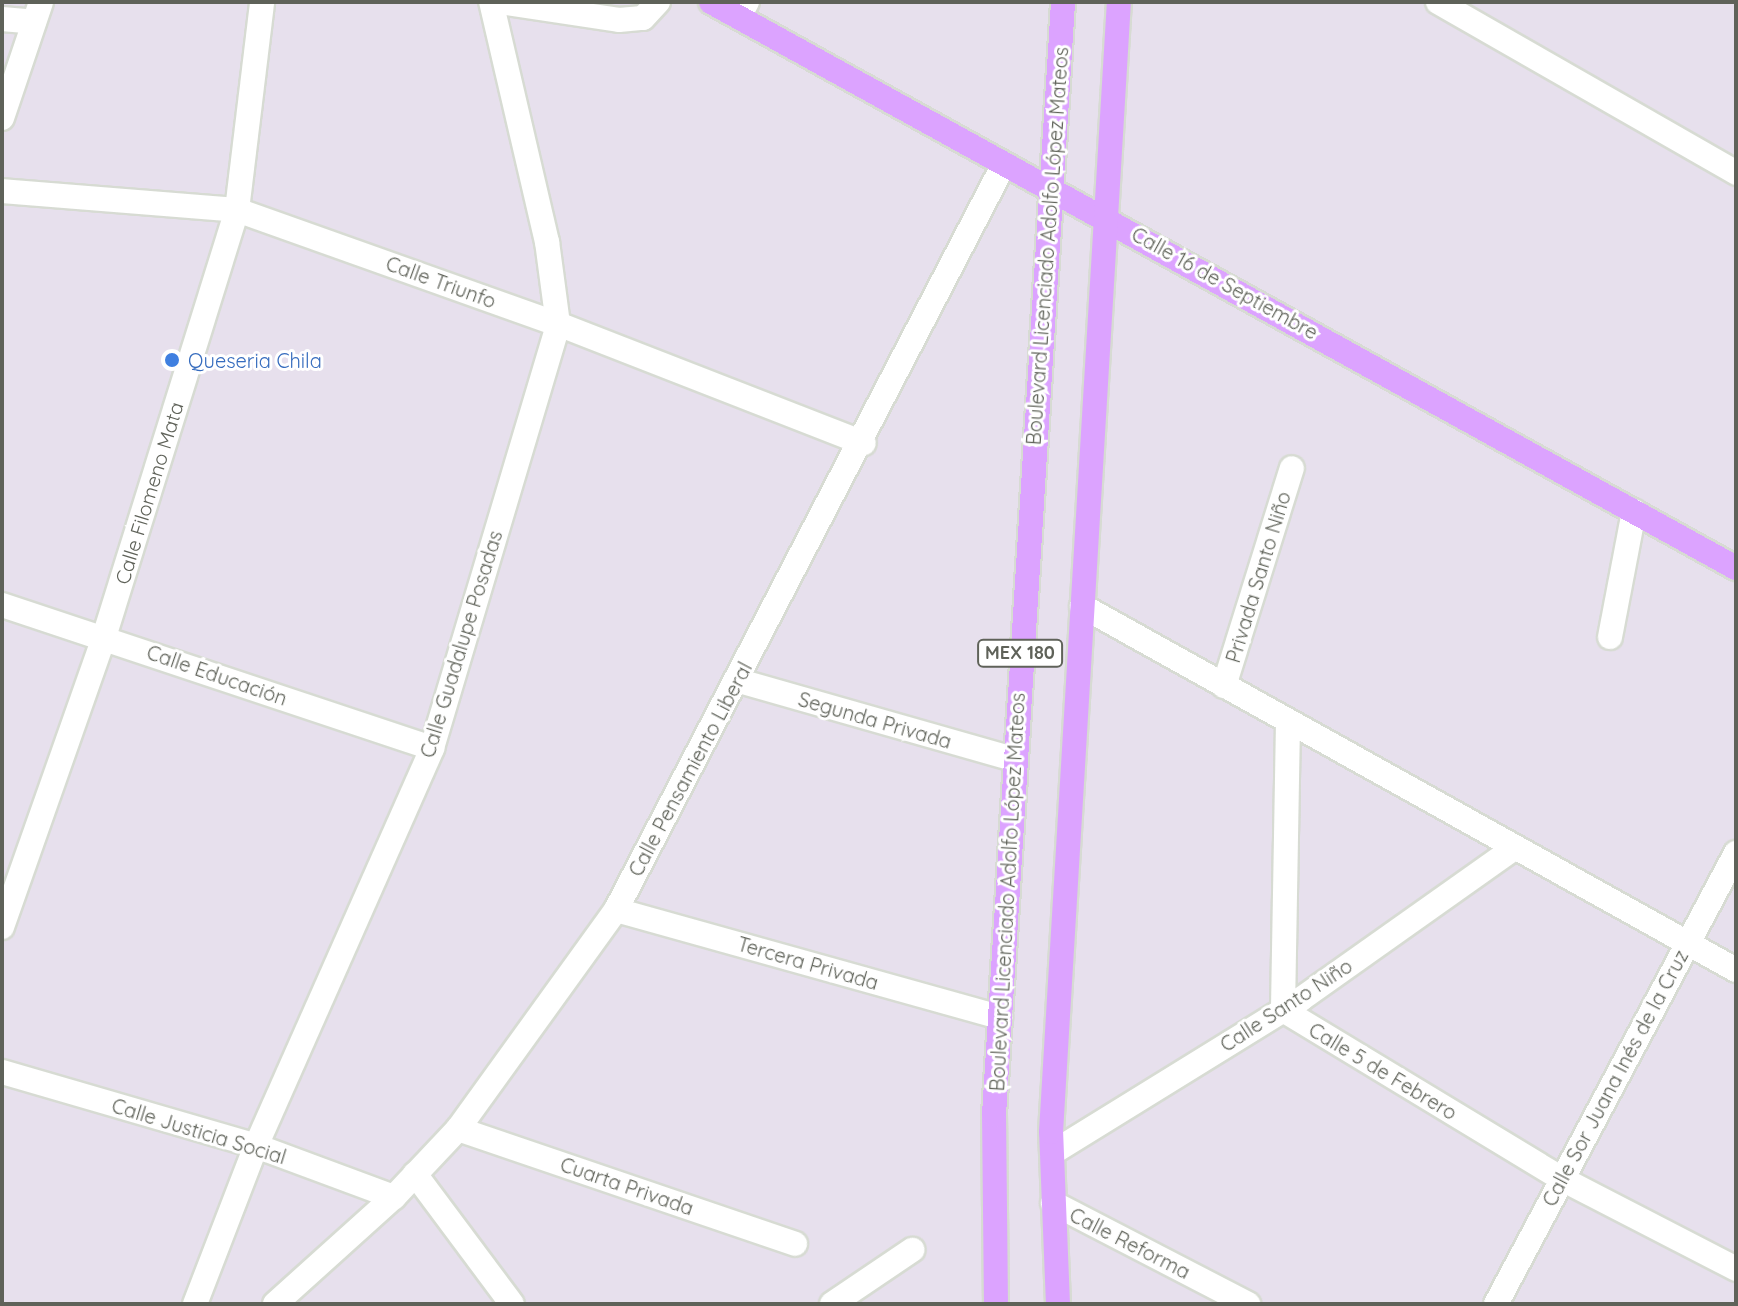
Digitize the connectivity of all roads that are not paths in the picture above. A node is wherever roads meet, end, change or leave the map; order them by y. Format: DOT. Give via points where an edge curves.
graph roads {
  1 [pos="262,2"];
  2 [pos="491,2"];
  3 [pos="499,2"];
  4 [pos="658,2"];
  5 [pos="711,2"];
  6 [pos="1063,2"];
  7 [pos="1119,2"];
  8 [pos="1438,2"];
  9 [pos="743,10"];
  10 [pos="38,12"];
  11 [pos="2,19"];
  12 [pos="2,118"];
  13 [pos="1004,164"];
  14 [pos="1736,173"];
  15 [pos="1052,188"];
  16 [pos="2,191"];
  17 [pos="237,210"];
  18 [pos="1106,215"];
  19 [pos="558,324"];
  20 [pos="864,443"];
  21 [pos="1292,468"];
  22 [pos="1634,511"];
  23 [pos="1736,568"];
  24 [pos="2,605"];
  25 [pos="1082,606"];
  26 [pos="104,637"];
  27 [pos="1610,637"];
  28 [pos="736,680"];
  29 [pos="1224,686"];
  30 [pos="1288,722"];
  31 [pos="432,748"];
  32 [pos="1014,759"];
  33 [pos="1514,848"];
  34 [pos="1736,853"];
  35 [pos="616,910"];
  36 [pos="2,927"];
  37 [pos="1686,943"];
  38 [pos="1736,970"];
  39 [pos="1283,1010"];
  40 [pos="1000,1017"];
  41 [pos="2,1072"];
  42 [pos="458,1129"];
  43 [pos="256,1146"];
  44 [pos="1052,1153"];
  45 [pos="415,1174"];
  46 [pos="1562,1179"];
  47 [pos="394,1197"];
  48 [pos="1053,1203"];
  49 [pos="795,1244"];
  50 [pos="912,1250"];
  51 [pos="1736,1269"];
  52 [pos="195,1304"];
  53 [pos="275,1304"];
  54 [pos="512,1304"];
  55 [pos="832,1304"];
  56 [pos="996,1304"];
  57 [pos="1058,1304"];
  58 [pos="1248,1304"];
  59 [pos="1496,1304"];
  1 -- 17 [label="street, Calle Filomeno Mata"];
  2 -- 19 [label="street, Calle Guadalupe Posadas" via="547,242"];
  3 -- 4 [label="street" via="619,20 643,18"];
  5 -- 9 [label="main road, Calle 16 de Septiembre"];
  6 -- 15 [label="main road, Boulevard Licenciado Adolfo López Mateos / MEX 180"];
  7 -- 18 [label="main road, MEX 180"];
  8 -- 14 [label="street"];
  9 -- 13 [label="main road, Calle 16 de Septiembre"];
  10 -- 11 [label="street"];
  10 -- 12 [label="street"];
  13 -- 15 [label="main road, Calle 16 de Septiembre"];
  13 -- 20 [label="street, Calle Pensamiento Liberal"];
  15 -- 18 [label="main road, Calle 16 de Septiembre"];
  15 -- 32 [label="main road, Boulevard Licenciado Adolfo López Mateos / MEX 180"];
  16 -- 17 [label="street, Calle Triunfo"];
  17 -- 19 [label="street, Calle Triunfo"];
  17 -- 26 [label="street, Calle Filomeno Mata"];
  18 -- 22 [label="main road, Calle 16 de Septiembre"];
  18 -- 25 [label="main road, MEX 180"];
  19 -- 20 [label="street, Calle Triunfo"];
  19 -- 31 [label="street, Calle Guadalupe Posadas"];
  20 -- 28 [label="street, Calle Pensamiento Liberal"];
  21 -- 29 [label="street, Privada Santo Niño"];
  22 -- 23 [label="main road, Calle 16 de Septiembre"];
  22 -- 27 [label="street"];
  24 -- 26 [label="street, Calle Educación"];
  25 -- 29 [label="street"];
  25 -- 44 [label="main road, MEX 180"];
  26 -- 31 [label="street, Calle Educación"];
  26 -- 36 [label="street, Calle Filomeno Mata"];
  28 -- 32 [label="street, Segunda Privada"];
  28 -- 35 [label="street, Calle Pensamiento Liberal"];
  29 -- 30 [label="street"];
  30 -- 33 [label="street"];
  30 -- 39 [label="street"];
  31 -- 43 [label="street, Calle Guadalupe Posadas"];
  32 -- 40 [label="main road, Boulevard Licenciado Adolfo López Mateos / MEX 180"];
  33 -- 37 [label="street"];
  33 -- 39 [label="street, Calle Santo Niño"];
  34 -- 37 [label="street, Calle Sor Juana Inés de la Cruz"];
  35 -- 40 [label="street, Tercera Privada"];
  35 -- 42 [label="street, Calle Pensamiento Liberal"];
  37 -- 38 [label="street"];
  37 -- 46 [label="street, Calle Sor Juana Inés de la Cruz"];
  39 -- 44 [label="street, Calle Santo Niño"];
  39 -- 46 [label="street, Calle 5 de Febrero"];
  40 -- 56 [label="main road, Boulevard Licenciado Adolfo López Mateos / MEX 180"];
  41 -- 43 [label="street, Calle Justicia Social"];
  42 -- 45 [label="street, Calle Pensamiento Liberal"];
  42 -- 49 [label="street, Cuarta Privada"];
  43 -- 47 [label="street, Calle Justicia Social"];
  43 -- 52 [label="street, Calle Guadalupe Posadas"];
  44 -- 48 [label="main road, MEX 180"];
  45 -- 47 [label="street, Calle Pensamiento Liberal"];
  45 -- 54 [label="street"];
  46 -- 51 [label="street, Calle 5 de Febrero"];
  46 -- 59 [label="street, Calle Sor Juana Inés de la Cruz"];
  47 -- 53 [label="street, Calle Pensamiento Liberal"];
  48 -- 57 [label="main road, MEX 180"];
  48 -- 58 [label="street, Calle Reforma"];
  50 -- 55 [label="street"];
}
